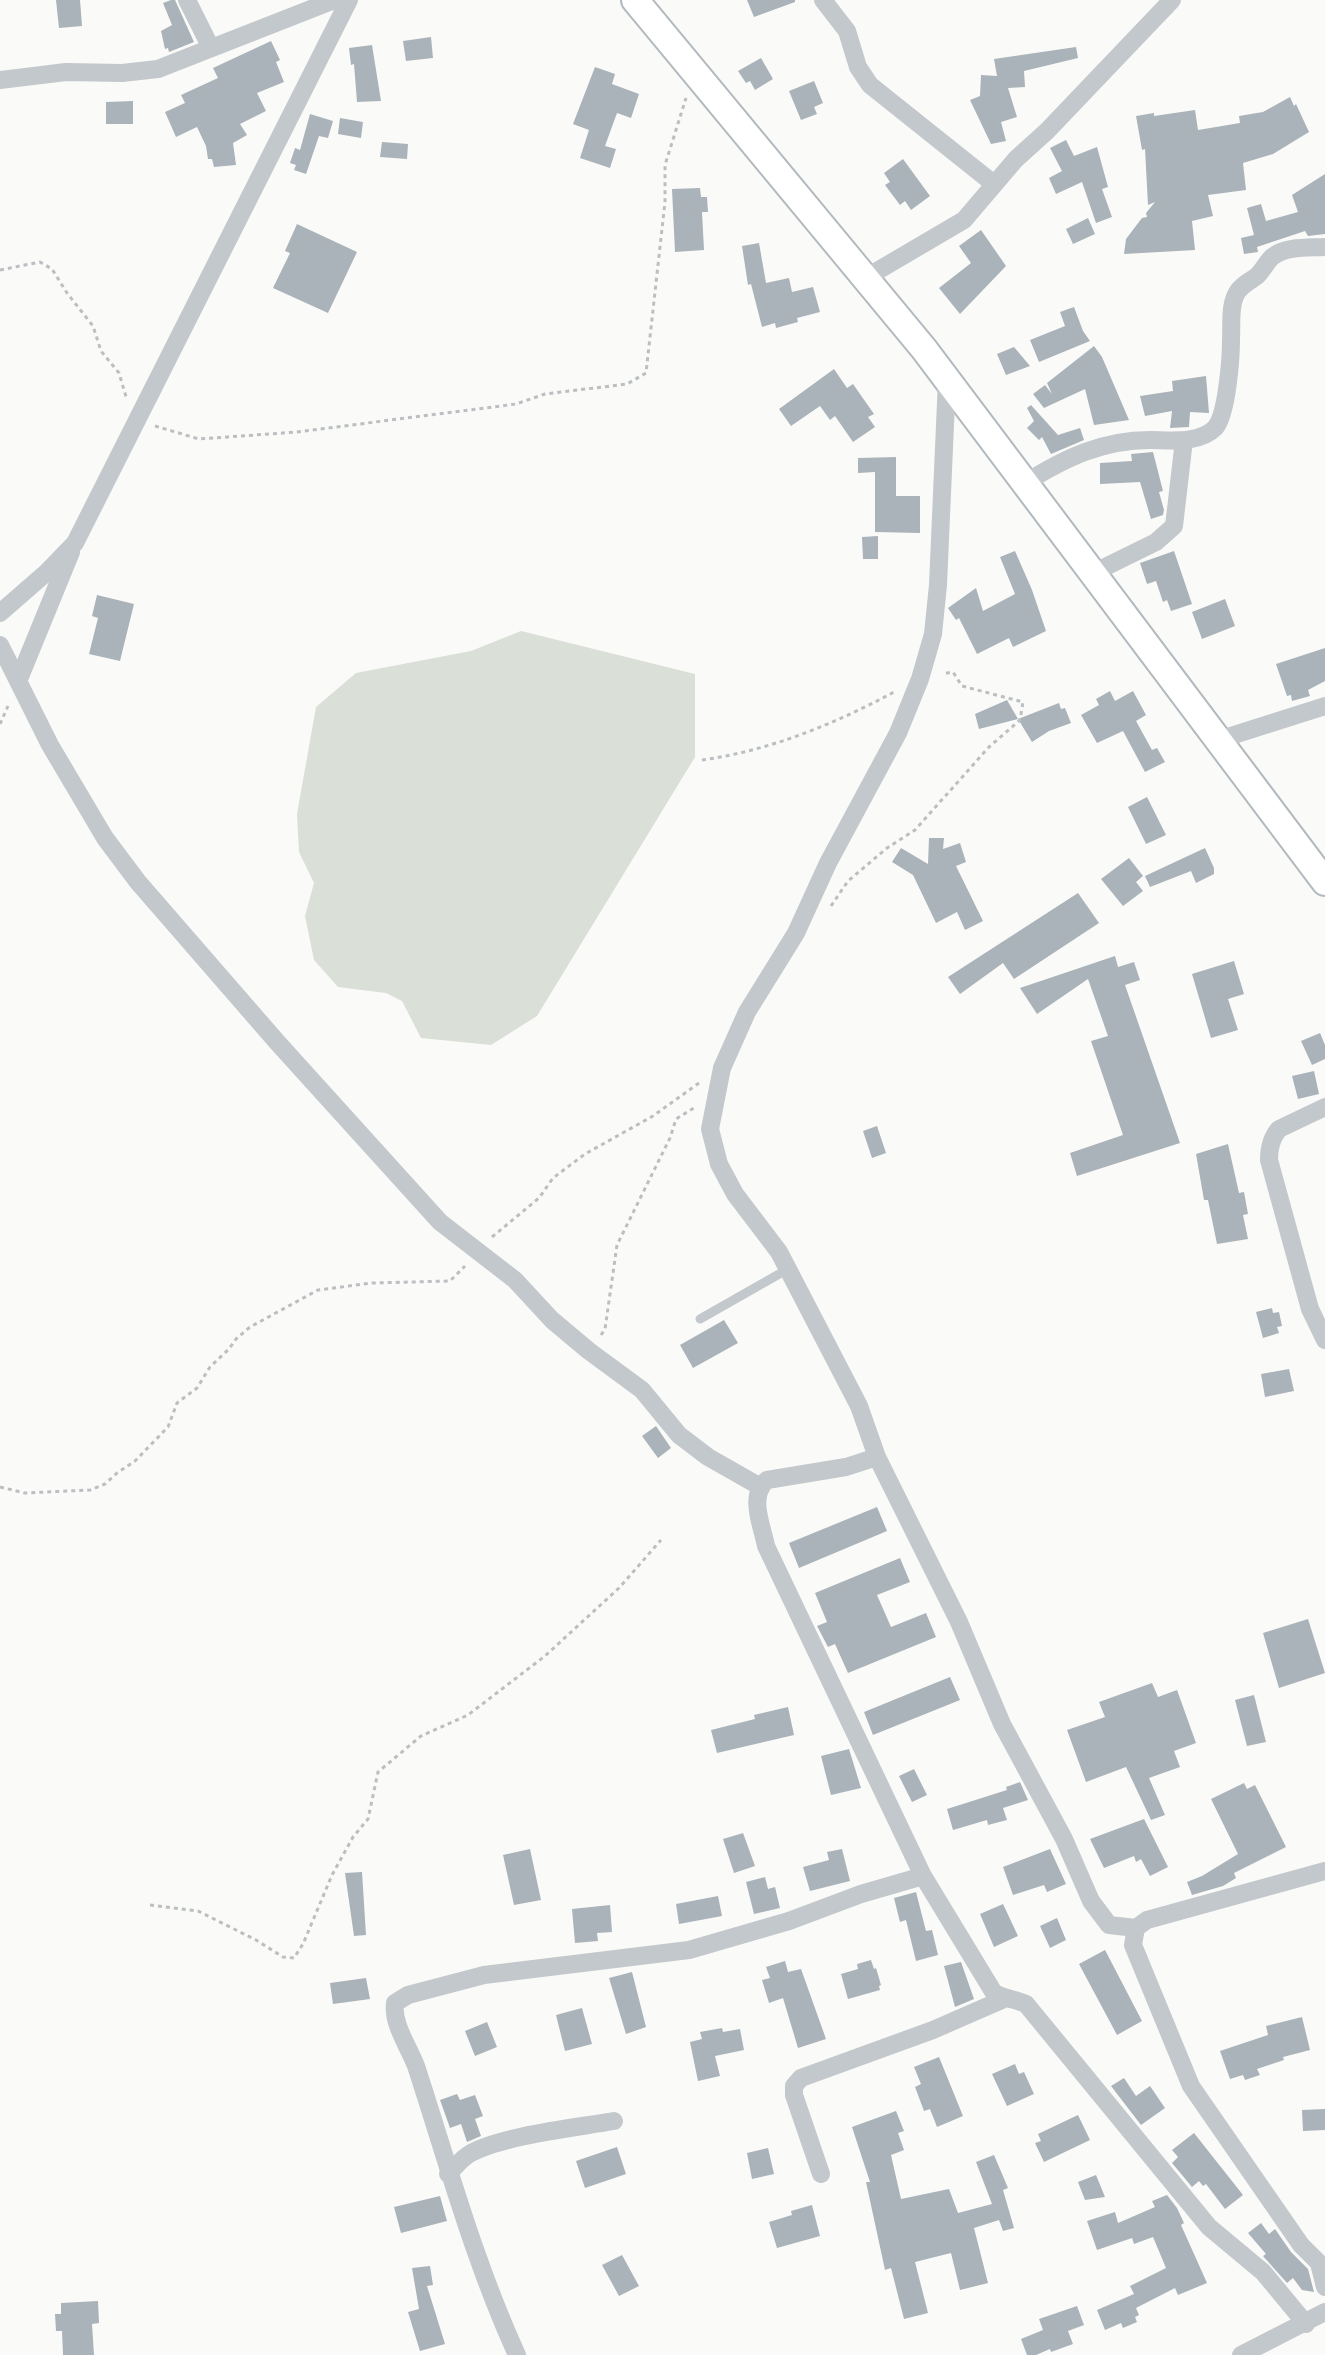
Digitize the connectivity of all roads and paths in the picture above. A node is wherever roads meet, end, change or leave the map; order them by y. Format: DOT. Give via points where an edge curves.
graph roads {
  1 [pos="187,0"];
  2 [pos="334,0"];
  3 [pos="349,0"];
  4 [pos="635,0"];
  5 [pos="823,0"];
  6 [pos="1172,0"];
  7 [pos="211,48"];
  8 [pos="698,75"];
  9 [pos="0,80"];
  10 [pos="994,184"];
  11 [pos="1325,247"];
  12 [pos="0,270"];
  13 [pos="867,277"];
  14 [pos="947,379"];
  15 [pos="139,419"];
  16 [pos="1184,440"];
  17 [pos="1025,483"];
  18 [pos="75,543"];
  19 [pos="1093,573"];
  20 [pos="0,613"];
  21 [pos="0,645"];
  22 [pos="19,679"];
  23 [pos="920,679"];
  24 [pos="1325,706"];
  25 [pos="1218,740"];
  26 [pos="702,760"];
  27 [pos="1325,882"];
  28 [pos="801,923"];
  29 [pos="722,1068"];
  30 [pos="716,1097"];
  31 [pos="1325,1107"];
  32 [pos="478,1252"];
  33 [pos="788,1269"];
  34 [pos="700,1319"];
  35 [pos="1325,1340"];
  36 [pos="589,1351"];
  37 [pos="877,1457"];
  38 [pos="759,1486"];
  39 [pos="0,1487"];
  40 [pos="661,1540"];
  41 [pos="1325,1871"];
  42 [pos="923,1876"];
  43 [pos="150,1905"];
  44 [pos="1136,1928"];
  45 [pos="1004,1999"];
  46 [pos="614,2121"];
  47 [pos="448,2174"];
  48 [pos="821,2174"];
  49 [pos="1325,2287"];
  50 [pos="1325,2312"];
  51 [pos="1306,2324"];
  52 [pos="517,2355"];
  53 [pos="1241,2355"];
  1 -- 7 [label="street"];
  2 -- 7 [label="street"];
  3 -- 15 [label="street"];
  4 -- 8 [label="street"];
  5 -- 10 [label="street" via="847,31 870,85"];
  6 -- 10 [label="street"];
  7 -- 9 [label="street" via="158,69"];
  8 -- 13 [label="street"];
  8 -- 15 [label="path" via="683,103 665,165 646,373 627,384 545,394 516,404 297,432 199,439"];
  10 -- 13 [label="street" via="964,220"];
  11 -- 16 [label="street" via="1275,254 1236,293 1222,415 1214,428"];
  12 -- 15 [label="path" via="40,262 52,269 93,326"];
  13 -- 14 [label="street"];
  14 -- 17 [label="street"];
  14 -- 23 [label="street" via="938,585 933,634"];
  15 -- 18 [label="street"];
  16 -- 17 [label="street" via="1104,445 1064,458"];
  16 -- 19 [label="street" via="1174,526 1156,542"];
  17 -- 19 [label="street"];
  18 -- 20 [label="street"];
  18 -- 22 [label="street"];
  19 -- 25 [label="street"];
  21 -- 22 [label="street"];
  22 -- 32 [label="street" via="74,790 138,882 440,1222"];
  23 -- 26 [label="path" via="781,741"];
  23 -- 28 [label="street"];
  23 -- 28 [label="path" via="953,672 962,686 1023,702 1020,720 915,830 848,881 826,913"];
  24 -- 25 [label="street"];
  25 -- 27 [label="street"];
  28 -- 29 [label="street" via="747,1012"];
  29 -- 30 [label="street"];
  29 -- 32 [label="path" via="553,1178 539,1198"];
  30 -- 33 [label="street" via="710,1129 719,1164"];
  30 -- 36 [label="path" via="676,1119 617,1245 605,1329"];
  31 -- 35 [label="street" via="1279,1129 1269,1151 1310,1309"];
  32 -- 36 [label="street"];
  32 -- 39 [label="path" via="450,1281 318,1290 250,1327 197,1388 177,1403 168,1427 105,1484 90,1490 25,1493"];
  33 -- 34 [label="lane"];
  33 -- 37 [label="street" via="859,1406"];
  36 -- 38 [label="street" via="642,1390 679,1435"];
  37 -- 38 [label="street" via="776,1477"];
  37 -- 44 [label="street" via="1091,1901 1109,1925"];
  38 -- 42 [label="street" via="757,1505 766,1546"];
  40 -- 43 [label="path" via="619,1588 545,1656 468,1715 421,1736 378,1772 368,1819 332,1875 294,1958 198,1911"];
  41 -- 44 [label="street" via="1147,1920"];
  42 -- 45 [label="street" via="994,1993"];
  42 -- 47 [label="street" via="689,1950 484,1975 398,2000 395,2017 415,2063"];
  44 -- 49 [label="street" via="1133,1945 1191,2086 1301,2245 1319,2263"];
  45 -- 48 [label="street" via="801,2078 794,2095"];
  45 -- 51 [label="street" via="1026,2004 1209,2227 1263,2272"];
  46 -- 47 [label="street" via="473,2151"];
  47 -- 52 [label="street"];
  50 -- 51 [label="street"];
  51 -- 53 [label="street"];
}
